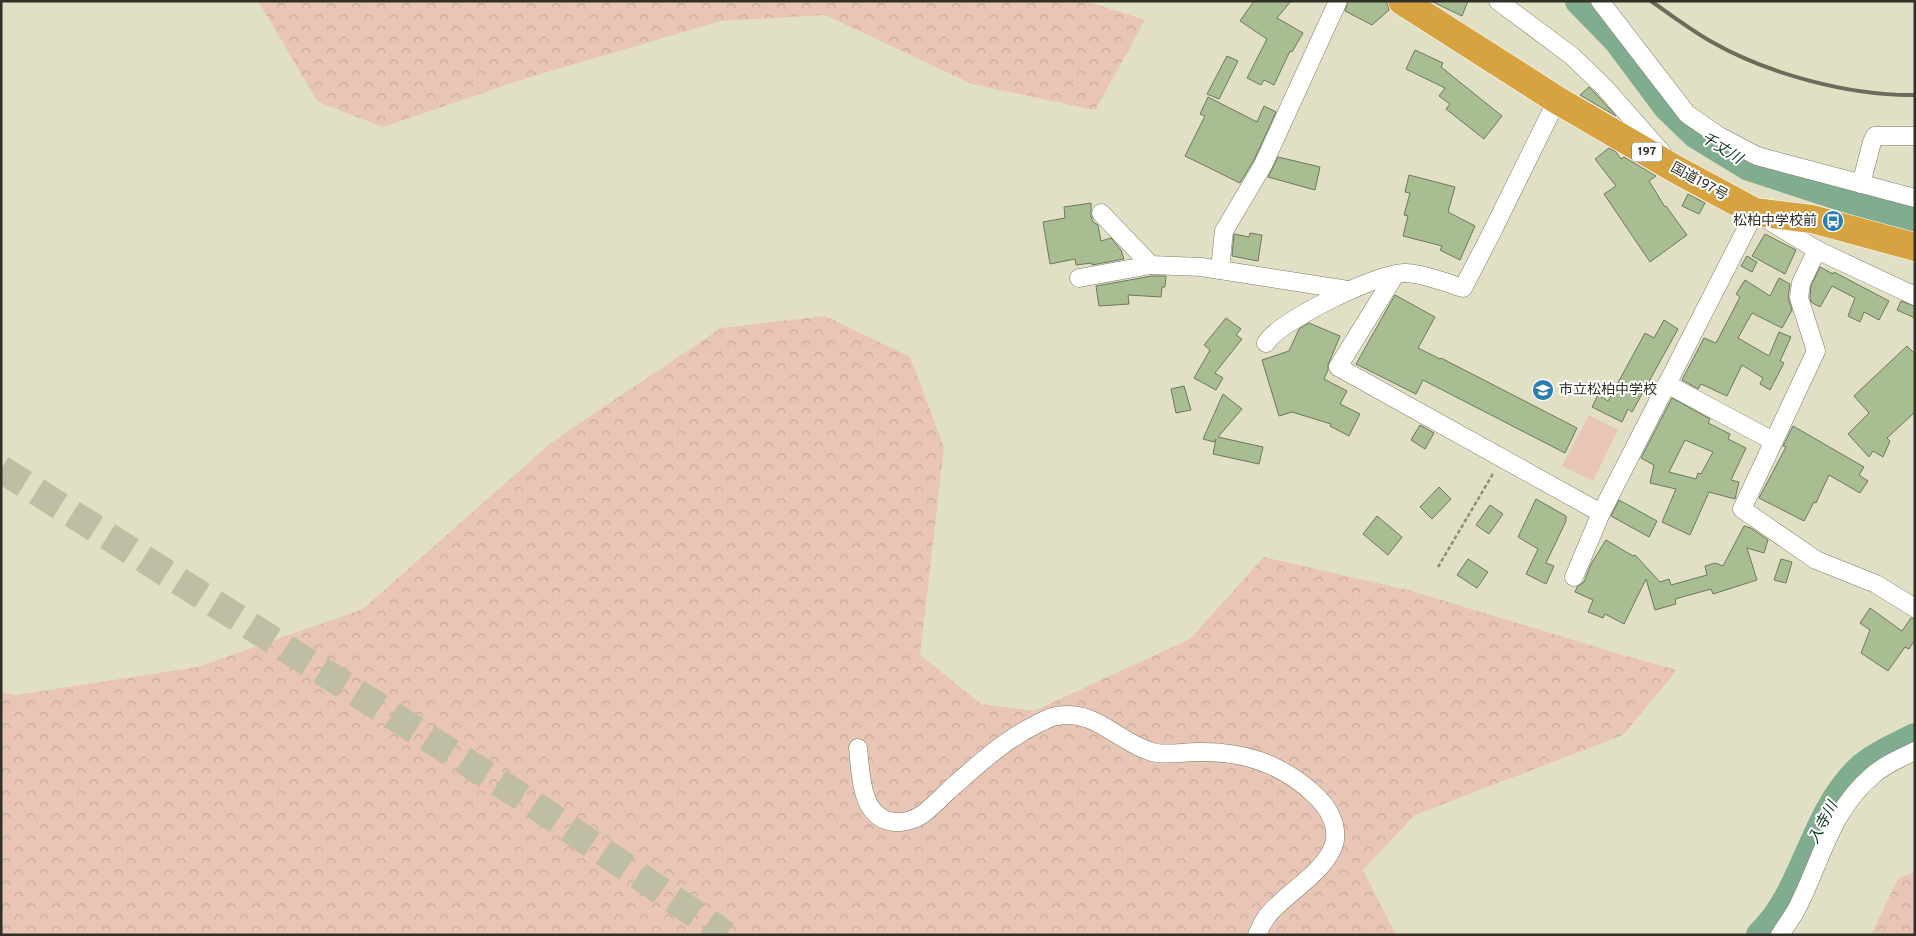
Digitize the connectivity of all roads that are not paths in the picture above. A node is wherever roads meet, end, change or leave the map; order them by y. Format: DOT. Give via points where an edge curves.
graph roads {
  1 [pos="1338,1"];
  2 [pos="1402,1"];
  3 [pos="1498,1"];
  4 [pos="1600,1"];
  5 [pos="1557,100"];
  6 [pos="1915,136"];
  7 [pos="1677,170"];
  8 [pos="1861,184"];
  9 [pos="1915,198"];
  10 [pos="1755,212"];
  11 [pos="1101,213"];
  12 [pos="1915,247"];
  13 [pos="1817,250"];
  14 [pos="1151,265"];
  15 [pos="1220,269"];
  16 [pos="1395,275"];
  17 [pos="1079,278"];
  18 [pos="1348,290"];
  19 [pos="1915,296"];
  20 [pos="1266,343"];
  21 [pos="1667,384"];
  22 [pos="1773,441"];
  23 [pos="1602,513"];
  24 [pos="1574,577"];
  25 [pos="1915,608"];
  26 [pos="858,748"];
  27 [pos="1915,750"];
  28 [pos="1257,935"];
  29 [pos="1780,935"];
  1 -- 15 [label="street" via="1263,165 1224,231"];
  2 -- 5 [label="highway, 国道197号 / 197"];
  3 -- 7 [label="street" via="1572,56 1605,88"];
  4 -- 8 [label="street" via="1687,114 1757,156"];
  5 -- 7 [label="highway, 国道197号 / 197"];
  5 -- 16 [label="street" via="1462,288 1435,279 1404,273"];
  6 -- 8 [label="street" via="1875,136"];
  7 -- 10 [label="highway, 国道197号 / 197"];
  8 -- 9 [label="street"];
  10 -- 12 [label="highway, 国道197号 / 197" via="1812,219"];
  10 -- 13 [label="street"];
  10 -- 21 [label="street"];
  11 -- 14 [label="street"];
  13 -- 19 [label="street"];
  13 -- 22 [label="street" via="1801,282 1800,298 1816,351"];
  14 -- 15 [label="street"];
  14 -- 17 [label="street"];
  15 -- 18 [label="street"];
  16 -- 18 [label="street"];
  16 -- 23 [label="street" via="1338,367"];
  18 -- 20 [label="street" via="1271,335"];
  21 -- 22 [label="street"];
  21 -- 23 [label="street"];
  22 -- 25 [label="street" via="1742,509 1816,560 1876,584"];
  23 -- 24 [label="street"];
  26 -- 28 [label="street" via="862,786 870,807 892,822 903,823 922,815 977,765 1021,732 1051,717 1084,716 1134,746 1154,753 1241,755 1273,764 1304,784 1326,804 1334,823 1335,840 1328,857 1267,916"];
  27 -- 29 [label="street" via="1872,775 1842,809"];
}
